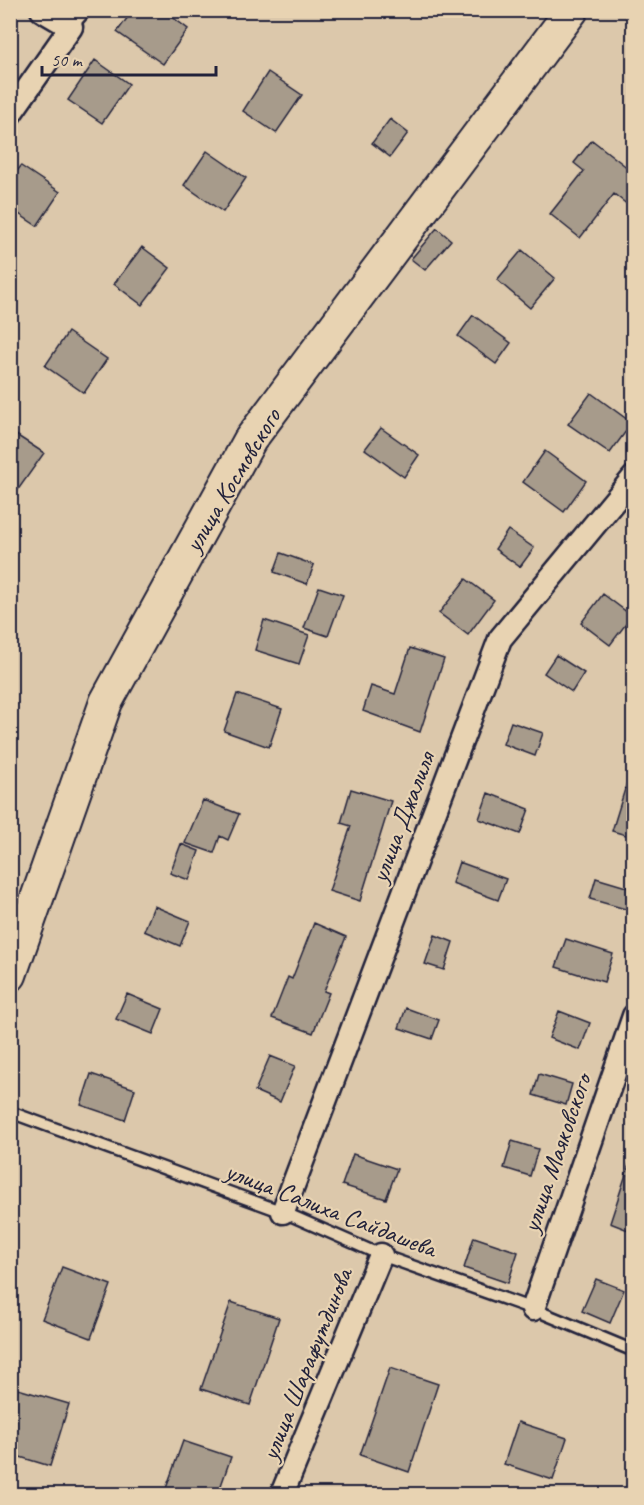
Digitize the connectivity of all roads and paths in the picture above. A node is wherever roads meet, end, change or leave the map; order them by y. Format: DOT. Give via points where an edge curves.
graph roads {
  1 [pos="42,10"];
  2 [pos="86,10"];
  3 [pos="572,10"];
  4 [pos="71,27"];
  5 [pos="10,114"];
  6 [pos="633,477"];
  7 [pos="10,975"];
  8 [pos="633,1016"];
  9 [pos="10,1112"];
  10 [pos="283,1212"];
  11 [pos="381,1255"];
  12 [pos="533,1309"];
  13 [pos="633,1351"];
  14 [pos="282,1494"];
  1 -- 4 [label="street"];
  2 -- 4 [label="lane"];
  3 -- 7 [label="main road, улица Космовского" via="250,440 106,702"];
  4 -- 5 [label="street"];
  6 -- 10 [label="street, улица Джалиля" via="500,639"];
  8 -- 12 [label="street, улица Маяковского"];
  9 -- 10 [label="lane, улица Салиха Сайдашева"];
  10 -- 11 [label="lane, улица Салиха Сайдашева"];
  11 -- 12 [label="lane, улица Салиха Сайдашева"];
  11 -- 14 [label="street, улица Шарафутдинова"];
  12 -- 13 [label="lane, улица Салиха Сайдашева"];
}
